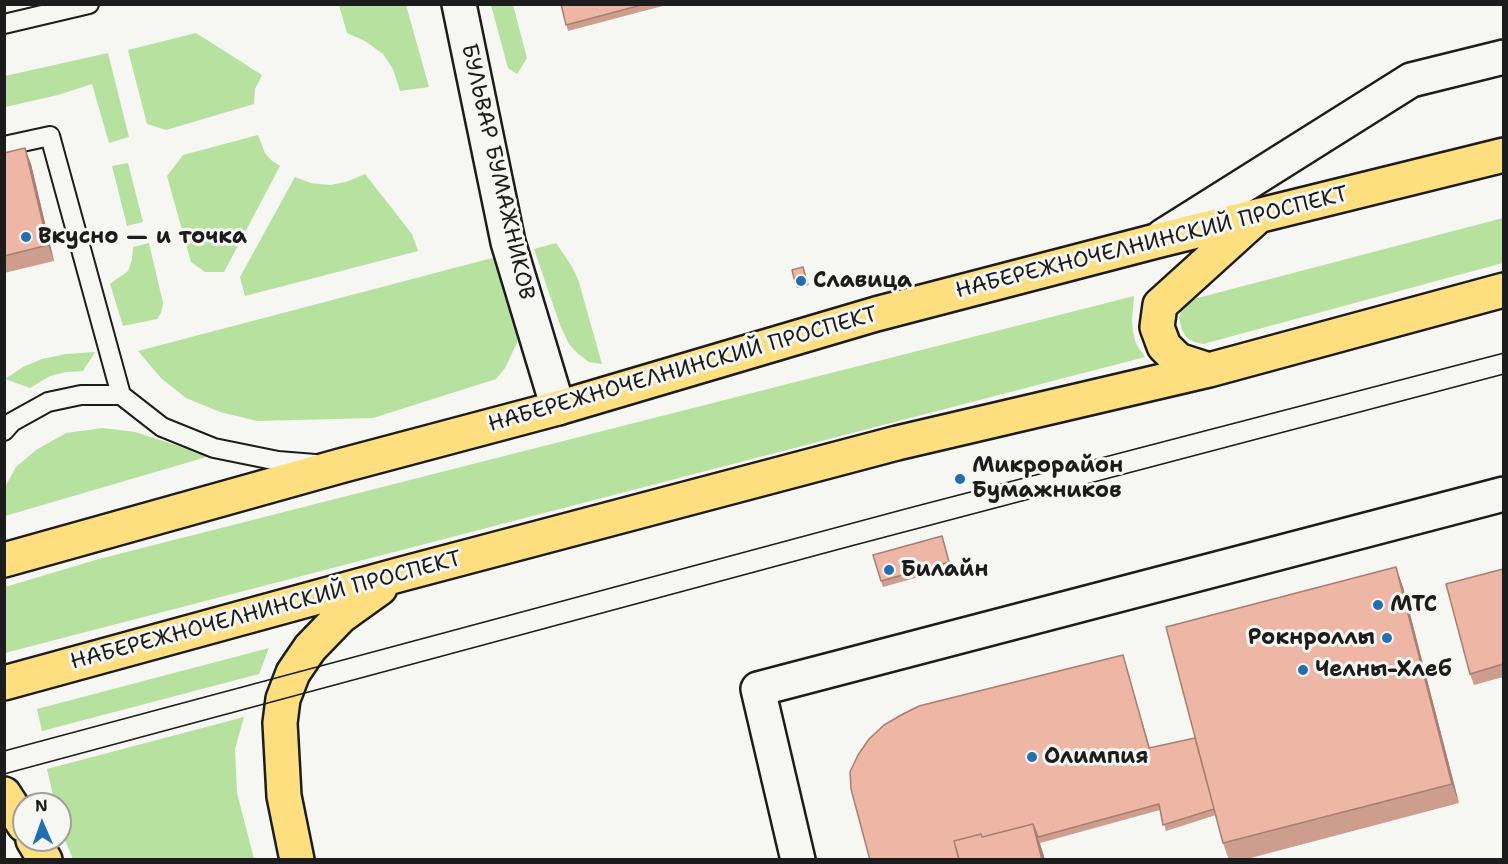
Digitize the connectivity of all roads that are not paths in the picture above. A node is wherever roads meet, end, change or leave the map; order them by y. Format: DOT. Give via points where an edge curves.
graph roads {
  1 [pos="89,4"];
  2 [pos="459,4"];
  3 [pos="4,24"];
  4 [pos="1503,57"];
  5 [pos="4,146"];
  6 [pos="1503,155"];
  7 [pos="1259,216"];
  8 [pos="1156,241"];
  9 [pos="1503,290"];
  10 [pos="1209,370"];
  11 [pos="121,395"];
  12 [pos="558,408"];
  13 [pos="4,431"];
  14 [pos="340,466"];
  15 [pos="1503,494"];
  16 [pos="4,560"];
  17 [pos="402,573"];
  18 [pos="4,683"];
  19 [pos="297,860"];
  20 [pos="798,860"];
  1 -- 3 [label="lane"];
  2 -- 12 [label="street, БУЛЬВАР БУМАЖНИКОВ" via="508,242"];
  4 -- 8 [label="street" via="1411,80"];
  5 -- 11 [label="lane" via="50,136"];
  6 -- 7 [label="main road, НАБЕРЕЖНОЧЕЛНИНСКИЙ ПРОСПЕКТ"];
  7 -- 8 [label="main road, НАБЕРЕЖНОЧЕЛНИНСКИЙ ПРОСПЕКТ"];
  7 -- 10 [label="main road" via="1160,305 1157,327 1164,346 1178,360"];
  8 -- 12 [label="main road, НАБЕРЕЖНОЧЕЛНИНСКИЙ ПРОСПЕКТ" via="876,314"];
  9 -- 10 [label="main road, НАБЕРЕЖНОЧЕЛНИНСКИЙ ПРОСПЕКТ"];
  10 -- 17 [label="main road, НАБЕРЕЖНОЧЕЛНИНСКИЙ ПРОСПЕКТ" via="897,443"];
  11 -- 13 [label="lane" via="81,394 48,402 12,422"];
  11 -- 14 [label="lane" via="162,427 214,448 278,461"];
  12 -- 14 [label="main road, НАБЕРЕЖНОЧЕЛНИНСКИЙ ПРОСПЕКТ"];
  14 -- 16 [label="main road, НАБЕРЕЖНОЧЕЛНИНСКИЙ ПРОСПЕКТ"];
  15 -- 20 [label="street" via="758,689"];
  17 -- 18 [label="main road, НАБЕРЕЖНОЧЕЛНИНСКИЙ ПРОСПЕКТ"];
  17 -- 19 [label="main road" via="341,616 310,648 293,673 283,699 280,723 284,796"];
}
